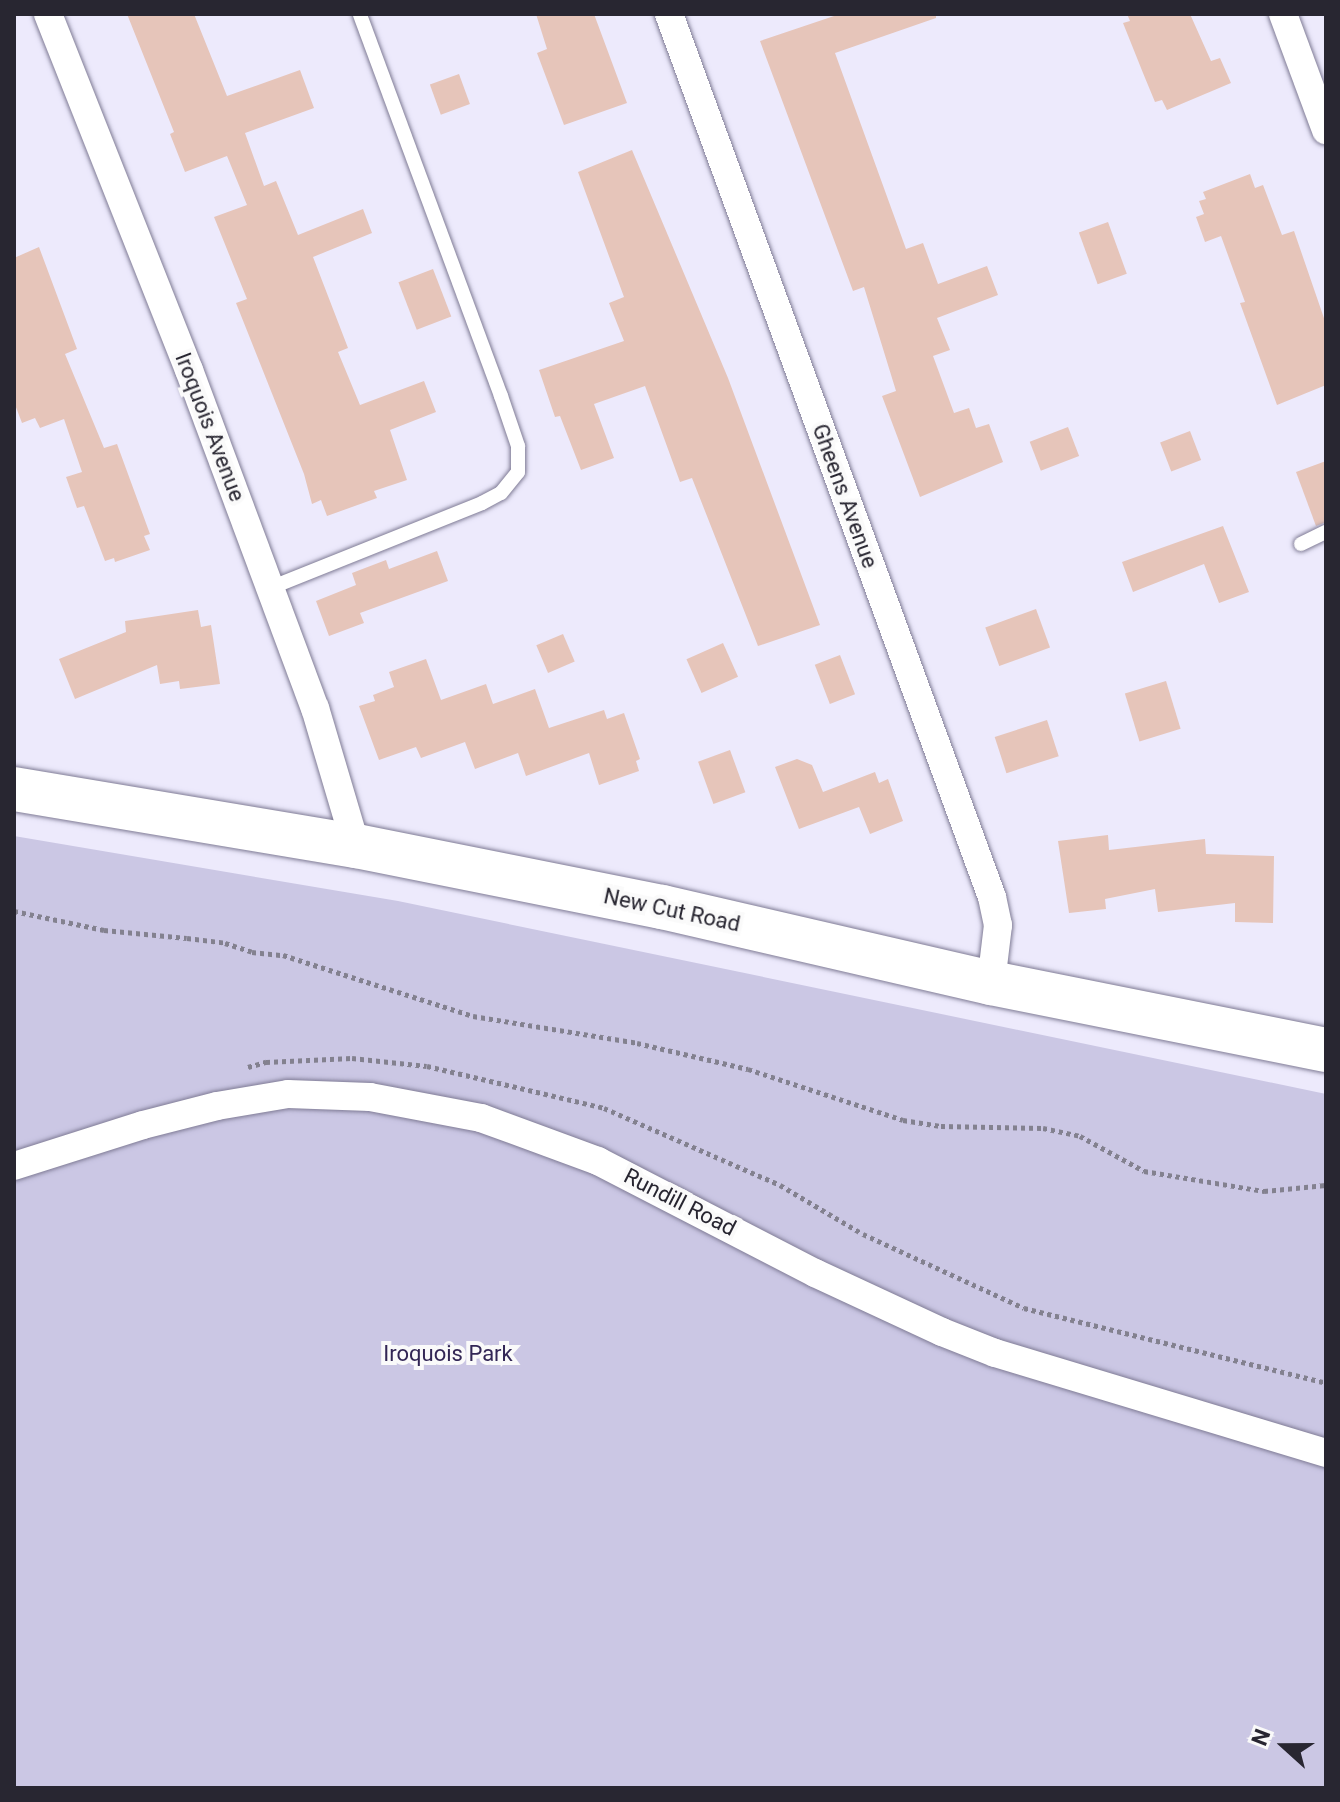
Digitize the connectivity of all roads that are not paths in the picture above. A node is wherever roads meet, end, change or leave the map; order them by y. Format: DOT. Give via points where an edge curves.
graph roads {
  1 [pos="48,14"];
  2 [pos="360,14"];
  3 [pos="669,14"];
  4 [pos="1283,14"];
  5 [pos="1326,130"];
  6 [pos="1326,532"];
  7 [pos="1301,544"];
  8 [pos="270,588"];
  9 [pos="14,789"];
  10 [pos="356,846"];
  11 [pos="991,983"];
  12 [pos="1326,1050"];
  13 [pos="14,1166"];
  14 [pos="1326,1453"];
  1 -- 8 [label="street, Iroquois Avenue"];
  2 -- 8 [label="lane" via="501,396 518,446 518,472 501,493 482,503"];
  3 -- 11 [label="street, Gheens Avenue" via="992,897 998,925"];
  4 -- 5 [label="street"];
  6 -- 7 [label="lane"];
  8 -- 10 [label="street, Iroquois Avenue" via="315,708"];
  9 -- 10 [label="main road, New Cut Road"];
  10 -- 11 [label="main road, New Cut Road" via="662,907"];
  11 -- 12 [label="main road, New Cut Road"];
  13 -- 14 [label="street, Rundill Road" via="143,1125 288,1094 370,1097 481,1118 598,1161 942,1332 995,1353"];
}
